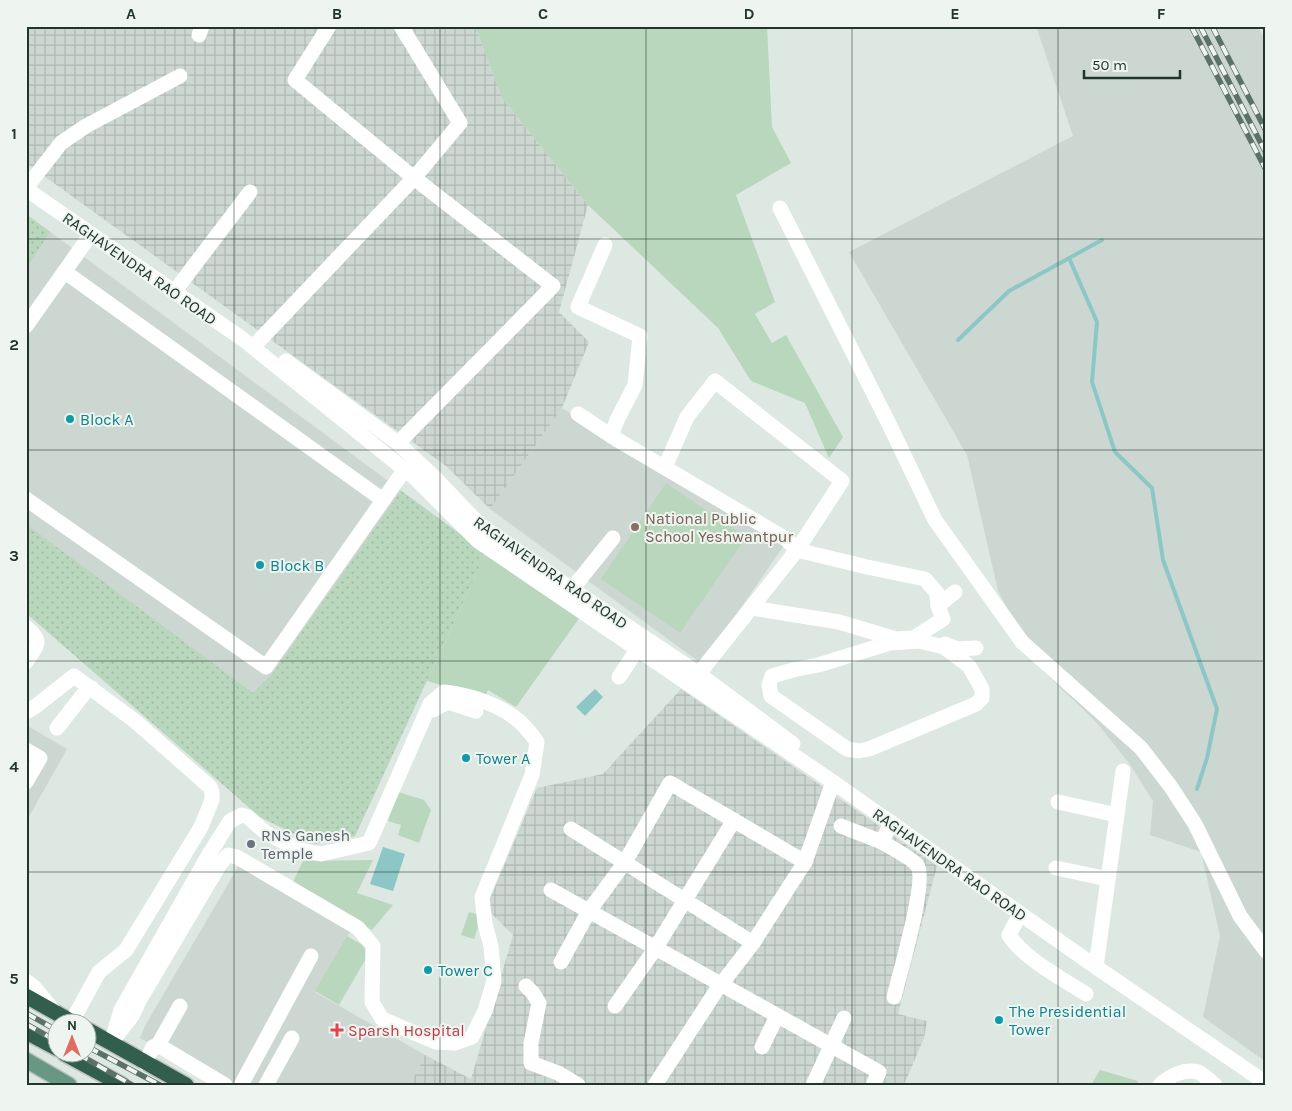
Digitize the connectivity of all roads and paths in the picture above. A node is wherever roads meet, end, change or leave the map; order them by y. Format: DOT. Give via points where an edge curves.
graph roads {
  1 [pos="329,26"];
  2 [pos="401,26"];
  3 [pos="180,76"];
  4 [pos="414,178"];
  5 [pos="26,189"];
  6 [pos="250,192"];
  7 [pos="780,208"];
  8 [pos="91,234"];
  9 [pos="605,244"];
  10 [pos="64,272"];
  11 [pos="174,292"];
  12 [pos="26,326"];
  13 [pos="253,347"];
  14 [pos="578,414"];
  15 [pos="611,436"];
  16 [pos="398,443"];
  17 [pos="665,467"];
  18 [pos="405,469"];
  19 [pos="26,500"];
  20 [pos="383,500"];
  21 [pos="613,538"];
  22 [pos="797,550"];
  23 [pos="572,589"];
  24 [pos="955,592"];
  25 [pos="938,606"];
  26 [pos="752,608"];
  27 [pos="26,627"];
  28 [pos="920,633"];
  29 [pos="976,648"];
  30 [pos="637,650"];
  31 [pos="26,662"];
  32 [pos="700,674"];
  33 [pos="619,677"];
  34 [pos="689,686"];
  35 [pos="92,688"];
  36 [pos="476,711"];
  37 [pos="26,712"];
  38 [pos="423,720"];
  39 [pos="813,725"];
  40 [pos="57,728"];
  41 [pos="26,739"];
  42 [pos="794,744"];
  43 [pos="26,750"];
  44 [pos="40,758"];
  45 [pos="802,762"];
  46 [pos="1123,771"];
  47 [pos="26,782"];
  48 [pos="833,782"];
  49 [pos="1058,802"];
  50 [pos="1117,815"];
  51 [pos="734,820"];
  52 [pos="891,822"];
  53 [pos="841,826"];
  54 [pos="570,828"];
  55 [pos="882,842"];
  56 [pos="214,860"];
  57 [pos="625,862"];
  58 [pos="805,862"];
  59 [pos="1056,868"];
  60 [pos="1108,879"];
  61 [pos="550,890"];
  62 [pos="685,901"];
  63 [pos="589,911"];
  64 [pos="1020,914"];
  65 [pos="753,943"];
  66 [pos="656,949"];
  67 [pos="1266,951"];
  68 [pos="311,956"];
  69 [pos="561,962"];
  70 [pos="1096,967"];
  71 [pos="26,981"];
  72 [pos="487,981"];
  73 [pos="720,985"];
  74 [pos="526,986"];
  75 [pos="1086,994"];
  76 [pos="26,996"];
  77 [pos="894,997"];
  78 [pos="180,1006"];
  79 [pos="615,1006"];
  80 [pos="54,1012"];
  81 [pos="58,1014"];
  82 [pos="78,1014"];
  83 [pos="777,1016"];
  84 [pos="844,1018"];
  85 [pos="26,1032"];
  86 [pos="98,1035"];
  87 [pos="292,1038"];
  88 [pos="466,1039"];
  89 [pos="112,1043"];
  90 [pos="48,1044"];
  91 [pos="158,1045"];
  92 [pos="832,1046"];
  93 [pos="762,1047"];
  94 [pos="26,1060"];
  95 [pos="145,1063"];
  96 [pos="83,1064"];
  97 [pos="61,1083"];
  98 [pos="1266,1083"];
  99 [pos="122,1085"];
  100 [pos="186,1085"];
  101 [pos="225,1085"];
  102 [pos="241,1085"];
  103 [pos="266,1085"];
  104 [pos="578,1085"];
  105 [pos="655,1085"];
  106 [pos="813,1085"];
  107 [pos="874,1085"];
  108 [pos="1160,1085"];
  109 [pos="1214,1085"];
  1 -- 4 [label="street" via="295,80"];
  2 -- 4 [label="street" via="460,123"];
  3 -- 5 [label="street" via="60,143"];
  4 -- 13 [label="street"];
  4 -- 16 [label="street" via="553,286"];
  5 -- 8 [label="street, RAGHAVENDRA RAO ROAD"];
  6 -- 11 [label="street"];
  7 -- 67 [label="street" via="928,508 1022,642 1142,748 1195,824 1240,916"];
  8 -- 10 [label="street"];
  8 -- 11 [label="street, RAGHAVENDRA RAO ROAD"];
  9 -- 15 [label="street" via="578,307 640,336 635,385"];
  10 -- 12 [label="street"];
  10 -- 20 [label="street"];
  11 -- 13 [label="street, RAGHAVENDRA RAO ROAD"];
  13 -- 16 [label="street, RAGHAVENDRA RAO ROAD" via="271,350"];
  13 -- 18 [label="street, RAGHAVENDRA RAO ROAD"];
  14 -- 15 [label="street"];
  15 -- 17 [label="street"];
  16 -- 23 [label="street, RAGHAVENDRA RAO ROAD" via="480,525"];
  17 -- 22 [label="street" via="786,539"];
  17 -- 22 [label="street" via="687,417 715,381 842,481"];
  18 -- 20 [label="street"];
  18 -- 30 [label="street, RAGHAVENDRA RAO ROAD" via="478,541"];
  19 -- 20 [label="street" via="266,667"];
  21 -- 23 [label="street"];
  22 -- 25 [label="street" via="925,579 937,593"];
  22 -- 26 [label="street"];
  23 -- 32 [label="street, RAGHAVENDRA RAO ROAD"];
  24 -- 25 [label="street"];
  25 -- 28 [label="street" via="943,619"];
  26 -- 28 [label="street" via="839,622 896,639 914,638"];
  26 -- 32 [label="street"];
  27 -- 31 [label="street" via="38,640"];
  28 -- 29 [label="street" via="957,649"];
  30 -- 33 [label="street"];
  30 -- 34 [label="street, RAGHAVENDRA RAO ROAD"];
  32 -- 34 [label="street"];
  32 -- 42 [label="street, RAGHAVENDRA RAO ROAD"];
  34 -- 45 [label="street, RAGHAVENDRA RAO ROAD"];
  35 -- 37 [label="street" via="71,677"];
  35 -- 40 [label="street" via="86,691"];
  35 -- 82 [label="street" via="210,787 212,800 201,828 126,950 99,972"];
  36 -- 38 [label="street" via="448,702"];
  38 -- 56 [label="street" via="369,843 322,854 300,850 266,833 242,815 230,821"];
  38 -- 88 [label="street" via="430,704 444,692 462,694 504,710 521,722 537,742 532,775 482,897 494,981 485,1011 472,1037"];
  39 -- 39 [label="street" via="847,749 864,750 976,704 982,698 982,688 969,666 944,647 919,641 890,643 772,676 769,685 771,696"];
  39 -- 42 [label="street"];
  41 -- 44 [label="street" via="45,750"];
  42 -- 45 [label="street, RAGHAVENDRA RAO ROAD"];
  43 -- 44 [label="street"];
  44 -- 47 [label="street"];
  45 -- 48 [label="street, RAGHAVENDRA RAO ROAD"];
  46 -- 50 [label="street"];
  48 -- 52 [label="street, RAGHAVENDRA RAO ROAD"];
  48 -- 58 [label="street"];
  49 -- 50 [label="street"];
  50 -- 60 [label="street"];
  51 -- 57 [label="street" via="670,783"];
  51 -- 58 [label="street"];
  51 -- 62 [label="street"];
  52 -- 55 [label="street"];
  52 -- 64 [label="street, RAGHAVENDRA RAO ROAD"];
  53 -- 55 [label="street"];
  54 -- 57 [label="street"];
  55 -- 77 [label="street" via="917,864 920,873 918,901"];
  56 -- 88 [label="street" via="228,855 237,857 358,928 373,946 372,1002 382,1019 436,1042 455,1043"];
  56 -- 89 [label="street" via="132,1016"];
  57 -- 62 [label="street"];
  57 -- 63 [label="street"];
  58 -- 65 [label="street"];
  59 -- 60 [label="street"];
  60 -- 70 [label="street"];
  61 -- 63 [label="street"];
  62 -- 65 [label="street"];
  62 -- 66 [label="street"];
  63 -- 66 [label="street"];
  63 -- 69 [label="street"];
  64 -- 70 [label="street, RAGHAVENDRA RAO ROAD"];
  64 -- 75 [label="street" via="1009,935 1013,942"];
  65 -- 73 [label="street"];
  66 -- 73 [label="street"];
  66 -- 79 [label="street"];
  68 -- 102 [label="street"];
  70 -- 98 [label="street, RAGHAVENDRA RAO ROAD"];
  71 -- 80 [label="street"];
  72 -- 88 [label="street"];
  73 -- 83 [label="street"];
  73 -- 105 [label="street"];
  74 -- 104 [label="street" via="539,1003 530,1043 530,1063 558,1073"];
  76 -- 80 [label="highway"];
  78 -- 91 [label="street"];
  80 -- 81 [label="highway"];
  83 -- 92 [label="street"];
  83 -- 93 [label="street"];
  84 -- 92 [label="street"];
  85 -- 90 [label="highway"];
  86 -- 89 [label="highway"];
  87 -- 103 [label="street"];
  89 -- 95 [label="highway"];
  91 -- 95 [label="street" via="152,1047"];
  91 -- 101 [label="street"];
  92 -- 106 [label="street"];
  92 -- 107 [label="street" via="879,1072"];
  94 -- 97 [label="main road"];
  95 -- 100 [label="highway"];
  96 -- 99 [label="highway"];
  108 -- 109 [label="street" via="1183,1072 1198,1072"];
}
